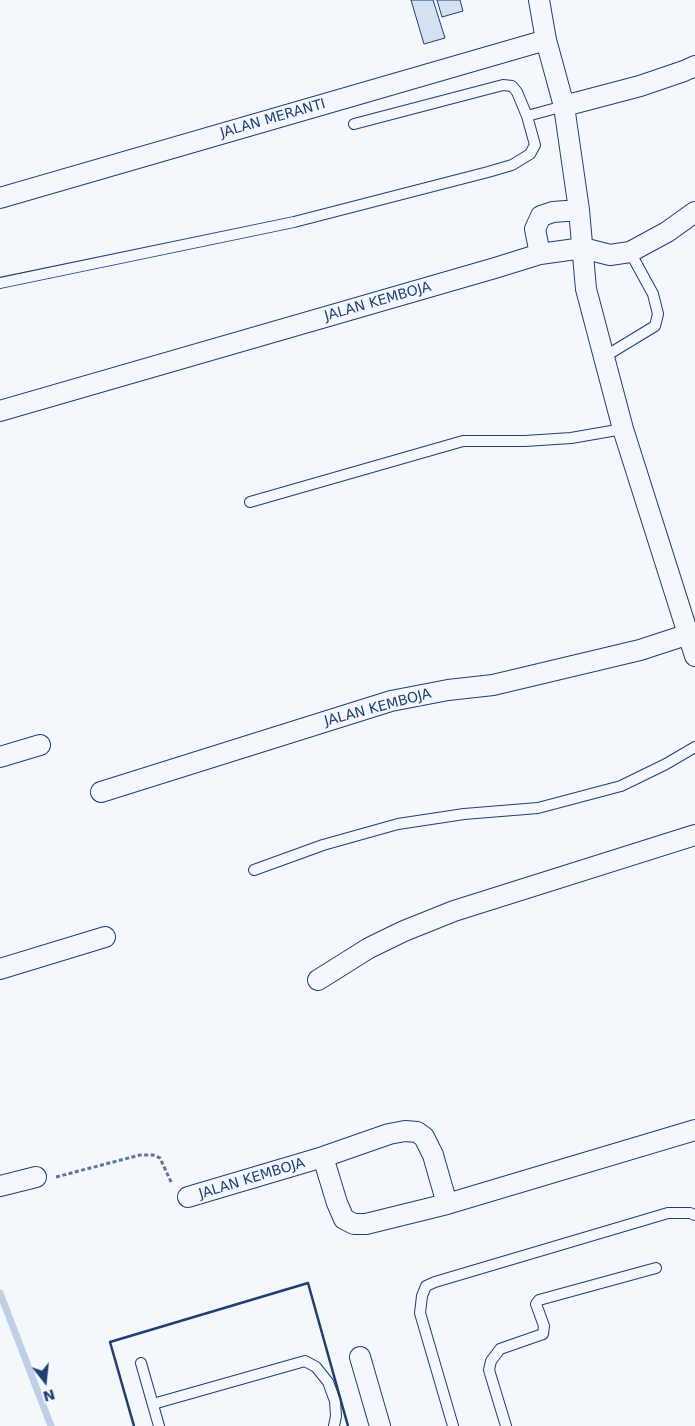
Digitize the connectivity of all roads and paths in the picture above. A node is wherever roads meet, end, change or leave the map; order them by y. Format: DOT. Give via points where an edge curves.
graph roads {
  1 [pos="539,0"];
  2 [pos="546,40"];
  3 [pos="695,66"];
  4 [pos="564,106"];
  5 [pos="527,116"];
  6 [pos="354,124"];
  7 [pos="0,198"];
  8 [pos="580,210"];
  9 [pos="695,212"];
  10 [pos="583,248"];
  11 [pos="630,252"];
  12 [pos="540,254"];
  13 [pos="0,283"];
  14 [pos="604,356"];
  15 [pos="0,411"];
  16 [pos="624,430"];
  17 [pos="250,502"];
  18 [pos="689,634"];
  19 [pos="695,656"];
  20 [pos="40,745"];
  21 [pos="695,747"];
  22 [pos="0,758"];
  23 [pos="101,792"];
  24 [pos="695,835"];
  25 [pos="254,870"];
  26 [pos="106,937"];
  27 [pos="0,969"];
  28 [pos="318,980"];
  29 [pos="695,1130"];
  30 [pos="323,1157"];
  31 [pos="36,1177"];
  32 [pos="0,1186"];
  33 [pos="188,1197"];
  34 [pos="447,1204"];
  35 [pos="695,1215"];
  36 [pos="656,1268"];
  37 [pos="360,1356"];
  38 [pos="142,1363"];
  39 [pos="153,1404"];
  40 [pos="159,1426"];
  41 [pos="334,1426"];
  42 [pos="380,1426"];
  43 [pos="453,1426"];
  44 [pos="506,1426"];
  1 -- 2 [label="street"];
  2 -- 4 [label="street"];
  2 -- 7 [label="street, JALAN MERANTI"];
  3 -- 4 [label="street" via="640,86"];
  4 -- 5 [label="lane"];
  4 -- 8 [label="street"];
  5 -- 6 [label="lane" via="517,92 512,86 503,84"];
  5 -- 13 [label="lane" via="535,145 530,154 512,165 294,222"];
  8 -- 10 [label="street"];
  8 -- 12 [label="street" via="541,216 535,229"];
  9 -- 11 [label="street"];
  10 -- 11 [label="street" via="610,254"];
  10 -- 12 [label="street, JALAN KEMBOJA"];
  10 -- 14 [label="street" via="586,289"];
  11 -- 14 [label="lane" via="652,294 658,314 655,326"];
  12 -- 15 [label="street, JALAN KEMBOJA"];
  14 -- 16 [label="street"];
  16 -- 17 [label="lane" via="571,438 463,441"];
  16 -- 18 [label="street"];
  18 -- 19 [label="street"];
  18 -- 23 [label="street, JALAN KEMBOJA" via="640,650 493,685 390,702"];
  20 -- 22 [label="street"];
  21 -- 25 [label="lane" via="621,786 538,808 398,824 323,845"];
  24 -- 28 [label="street" via="454,911 369,948"];
  26 -- 27 [label="street"];
  29 -- 34 [label="street"];
  30 -- 33 [label="street, JALAN KEMBOJA"];
  30 -- 34 [label="street" via="344,1219 354,1224 366,1224"];
  30 -- 34 [label="street, JALAN KEMBOJA" via="389,1134 417,1132 424,1137 433,1155"];
  31 -- 32 [label="street"];
  31 -- 33 [label="path, JALAN KEMBOJA" via="59,1177 140,1155 153,1155 160,1158 176,1192"];
  35 -- 43 [label="lane" via="668,1213 426,1286 420,1313"];
  36 -- 44 [label="lane" via="539,1300 536,1304 544,1326 543,1334 500,1349 491,1361 489,1370"];
  37 -- 42 [label="street"];
  38 -- 39 [label="lane"];
  39 -- 40 [label="lane"];
  39 -- 41 [label="lane" via="304,1361 316,1367 328,1382 335,1401"];
}
